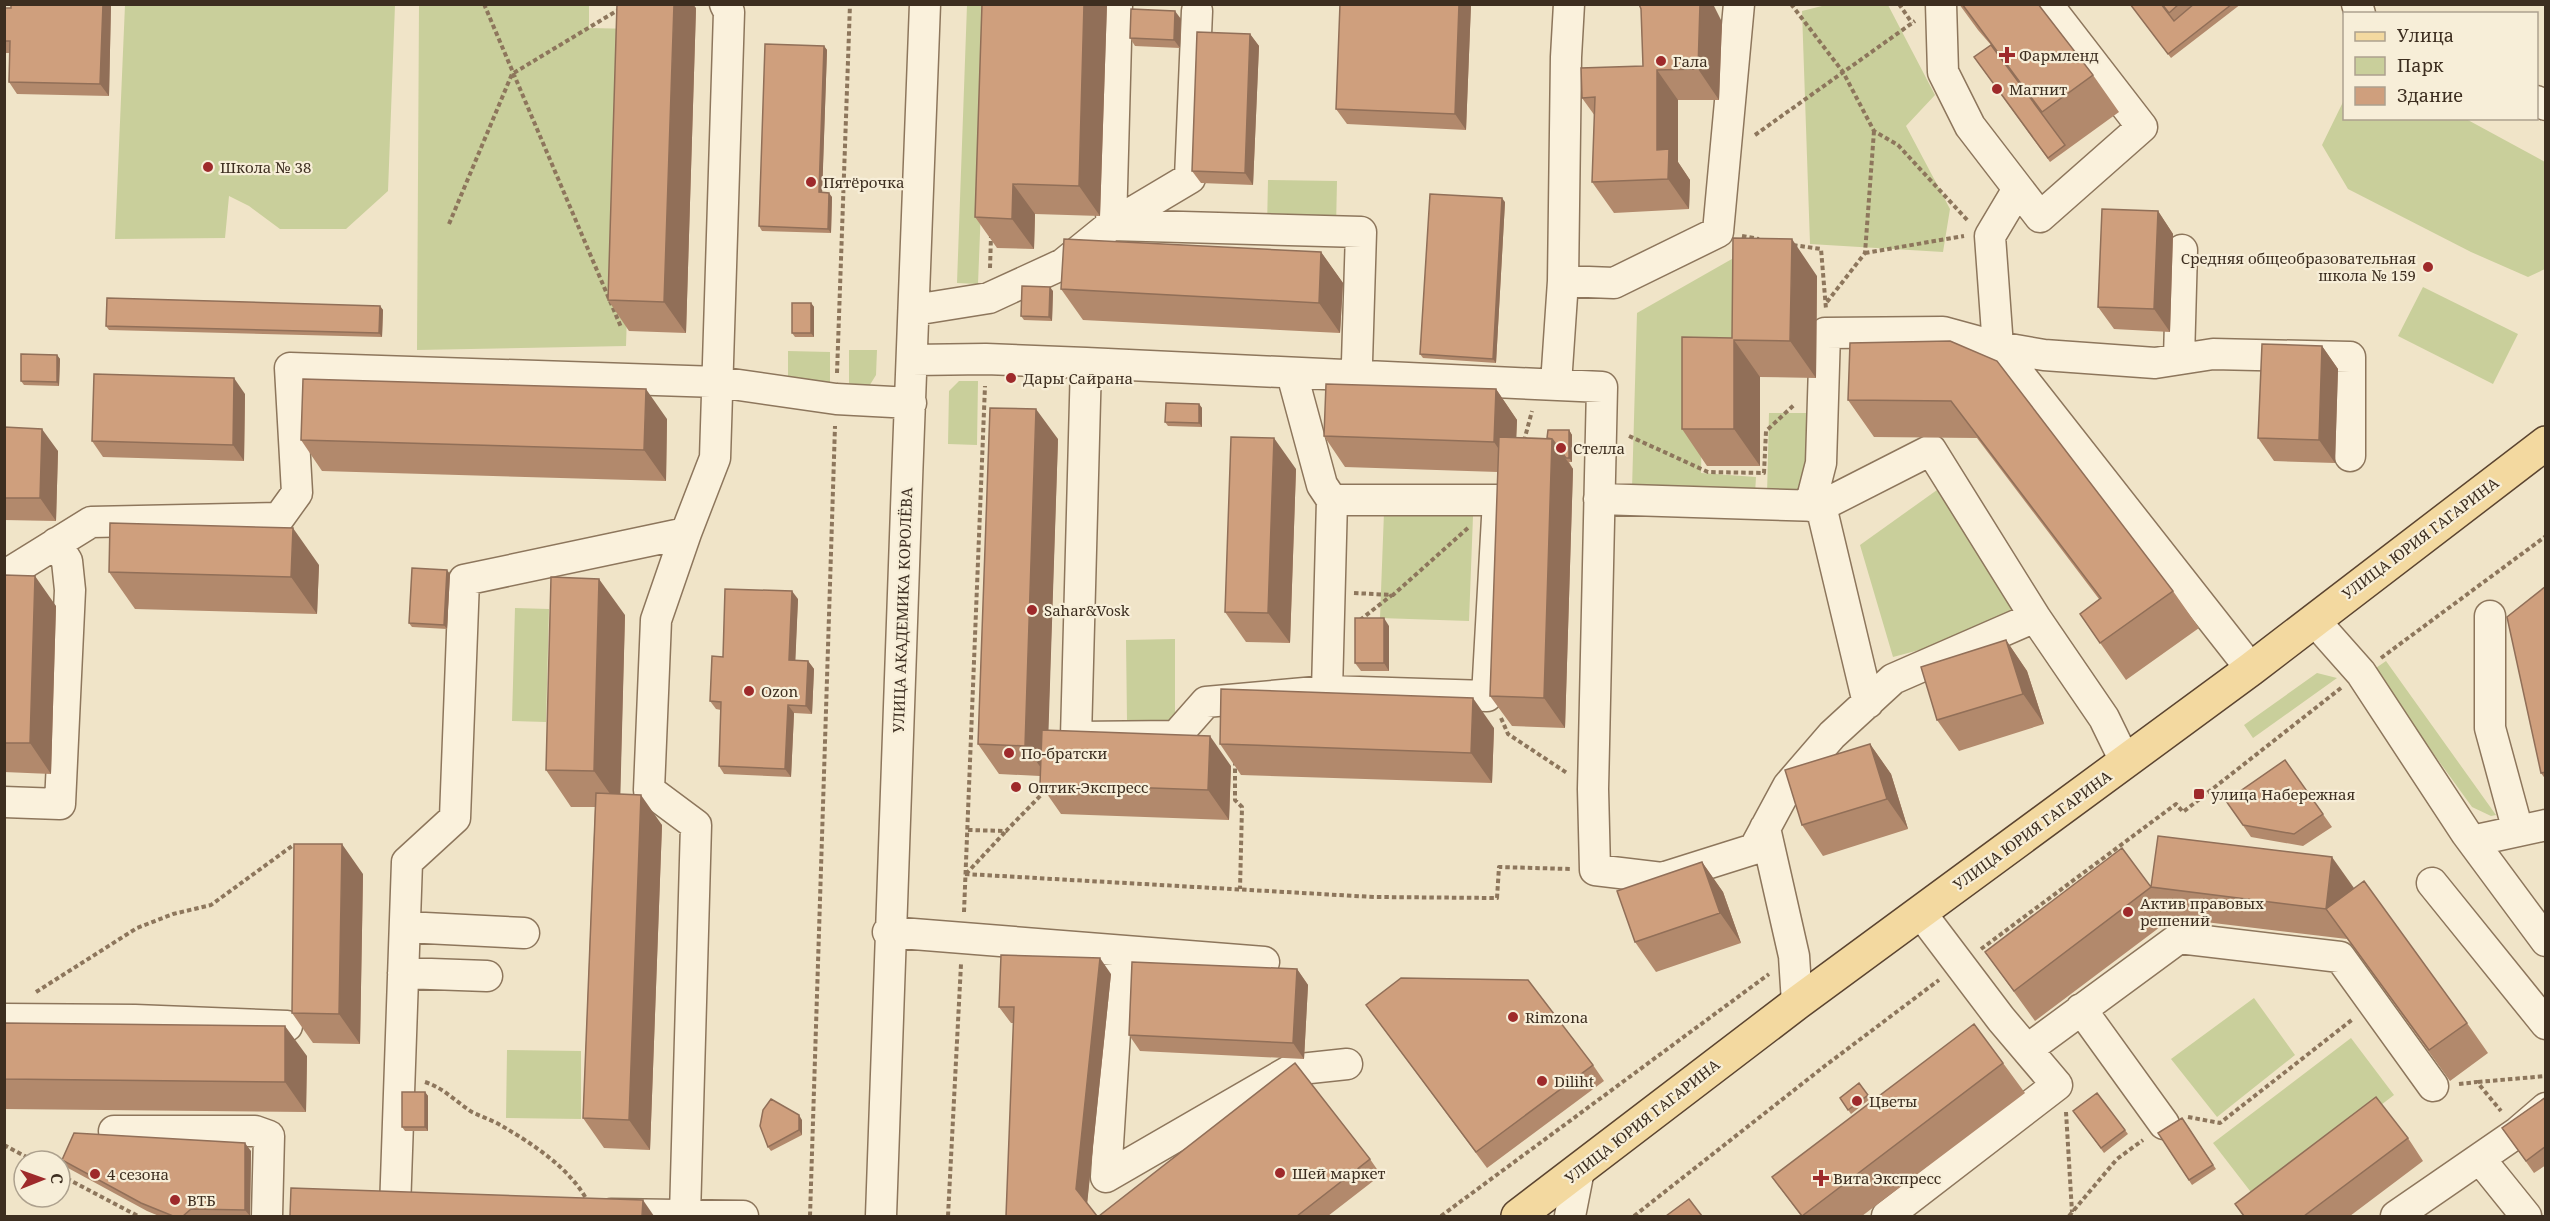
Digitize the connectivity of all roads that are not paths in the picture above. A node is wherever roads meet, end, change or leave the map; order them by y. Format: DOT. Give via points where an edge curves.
graph roads {
  1 [pos="725,4"];
  2 [pos="925,4"];
  3 [pos="1117,4"];
  4 [pos="1569,4"];
  5 [pos="1739,4"];
  6 [pos="1941,4"];
  7 [pos="2047,4"];
  8 [pos="1197,11"];
  9 [pos="2018,189"];
  10 [pos="1112,225"];
  11 [pos="2182,250"];
  12 [pos="1563,281"];
  13 [pos="914,310"];
  14 [pos="1998,346"];
  15 [pos="2179,359"];
  16 [pos="912,360"];
  17 [pos="1086,363"];
  18 [pos="1292,374"];
  19 [pos="1352,376"];
  20 [pos="718,382"];
  21 [pos="1546,384"];
  22 [pos="911,403"];
  23 [pos="2546,443"];
  24 [pos="2350,456"];
  25 [pos="1599,499"];
  26 [pos="1332,500"];
  27 [pos="1815,506"];
  28 [pos="686,533"];
  29 [pos="56,543"];
  30 [pos="4,576"];
  31 [pos="2490,616"];
  32 [pos="2035,617"];
  33 [pos="2314,620"];
  34 [pos="2251,669"];
  35 [pos="1327,691"];
  36 [pos="1868,703"];
  37 [pos="2125,761"];
  38 [pos="4,802"];
  39 [pos="1765,828"];
  40 [pos="2532,828"];
  41 [pos="2472,841"];
  42 [pos="2432,883"];
  43 [pos="1920,912"];
  44 [pos="405,927"];
  45 [pos="888,932"];
  46 [pos="524,933"];
  47 [pos="2546,941"];
  48 [pos="1120,952"];
  49 [pos="1264,962"];
  50 [pos="403,973"];
  51 [pos="487,976"];
  52 [pos="1797,1003"];
  53 [pos="2081,1010"];
  54 [pos="4,1019"];
  55 [pos="2546,1024"];
  56 [pos="287,1026"];
  57 [pos="2028,1049"];
  58 [pos="1347,1064"];
  59 [pos="2433,1086"];
  60 [pos="2546,1108"];
  61 [pos="2164,1124"];
  62 [pos="114,1131"];
  63 [pos="2480,1159"];
  64 [pos="1579,1170"];
  65 [pos="394,1209"];
  66 [pos="588,1213"];
  67 [pos="685,1215"];
  68 [pos="267,1216"];
  69 [pos="743,1216"];
  70 [pos="880,1216"];
  71 [pos="1518,1216"];
  72 [pos="1570,1216"];
  73 [pos="1887,1216"];
  74 [pos="2396,1216"];
  75 [pos="2526,1216"];
  1 -- 20 [label="street" via="729,12"];
  2 -- 13 [label="street, УЛИЦА АКАДЕМИКА КОРОЛЁВА"];
  3 -- 10 [label="street"];
  4 -- 12 [label="street"];
  5 -- 12 [label="street" via="1718,232 1614,283"];
  6 -- 9 [label="street" via="1943,72 1970,126"];
  7 -- 9 [label="street" via="2142,127 2040,217"];
  8 -- 10 [label="street" via="1190,178"];
  9 -- 14 [label="street" via="1985,235"];
  10 -- 13 [label="street" via="1063,264 989,298"];
  10 -- 19 [label="street" via="1361,232 1357,362"];
  11 -- 15 [label="street"];
  12 -- 21 [label="street"];
  13 -- 16 [label="street, УЛИЦА АКАДЕМИКА КОРОЛЁВА"];
  14 -- 15 [label="street" via="2044,355 2155,363"];
  14 -- 27 [label="street" via="1942,332 1825,333 1821,463"];
  14 -- 34 [label="street"];
  15 -- 24 [label="street" via="2212,354 2350,357"];
  16 -- 17 [label="street"];
  16 -- 22 [label="street, УЛИЦА АКАДЕМИКА КОРОЛЁВА"];
  17 -- 18 [label="street"];
  17 -- 35 [label="street" via="1077,737 1176,736 1206,702"];
  18 -- 19 [label="street"];
  18 -- 26 [label="street" via="1322,485"];
  19 -- 21 [label="street"];
  20 -- 22 [label="street" via="836,399"];
  20 -- 28 [label="street" via="715,458"];
  20 -- 29 [label="street" via="290,368 297,494 279,519 91,522"];
  21 -- 25 [label="street" via="1602,387"];
  22 -- 45 [label="street, УЛИЦА АКАДЕМИКА КОРОЛЁВА"];
  23 -- 33 [label="main road, УЛИЦА ЮРИЯ ГАГАРИНА"];
  25 -- 27 [label="street"];
  25 -- 39 [label="street" via="1595,870 1662,878 1754,849"];
  26 -- 35 [label="street"];
  26 -- 35 [label="street" via="1498,500 1486,696"];
  27 -- 32 [label="street" via="1931,450"];
  27 -- 36 [label="street"];
  28 -- 44 [label="street" via="464,580 455,818 407,862"];
  28 -- 67 [label="street" via="656,620 649,790 696,825"];
  29 -- 30 [label="street"];
  29 -- 38 [label="street" via="67,561 70,590 60,804"];
  31 -- 40 [label="street" via="2490,728"];
  32 -- 36 [label="street" via="1893,679"];
  32 -- 37 [label="street" via="2104,718"];
  33 -- 34 [label="main road, УЛИЦА ЮРИЯ ГАГАРИНА"];
  33 -- 41 [label="street" via="2361,673"];
  34 -- 37 [label="main road, УЛИЦА ЮРИЯ ГАГАРИНА"];
  36 -- 39 [label="street" via="1832,735 1788,786"];
  37 -- 43 [label="main road, УЛИЦА ЮРИЯ ГАГАРИНА"];
  39 -- 52 [label="street" via="1794,956"];
  40 -- 41 [label="street"];
  41 -- 47 [label="street"];
  42 -- 55 [label="street"];
  43 -- 52 [label="main road, УЛИЦА ЮРИЯ ГАГАРИНА"];
  43 -- 57 [label="street"];
  44 -- 46 [label="street"];
  44 -- 50 [label="street"];
  45 -- 48 [label="street"];
  45 -- 70 [label="street, УЛИЦА АКАДЕМИКА КОРОЛЁВА"];
  48 -- 49 [label="street"];
  48 -- 58 [label="street" via="1106,1177 1291,1070"];
  50 -- 51 [label="street"];
  50 -- 65 [label="street"];
  52 -- 64 [label="main road, УЛИЦА ЮРИЯ ГАГАРИНА"];
  53 -- 57 [label="street"];
  53 -- 59 [label="street" via="2179,938 2340,957"];
  53 -- 61 [label="street"];
  54 -- 56 [label="street"];
  57 -- 73 [label="street" via="2057,1085"];
  60 -- 63 [label="street"];
  62 -- 68 [label="street" via="255,1131 269,1136"];
  63 -- 74 [label="street"];
  63 -- 75 [label="street"];
  64 -- 71 [label="main road, УЛИЦА ЮРИЯ ГАГАРИНА"];
  64 -- 72 [label="street"];
  66 -- 67 [label="street"];
  67 -- 69 [label="street"];
}
